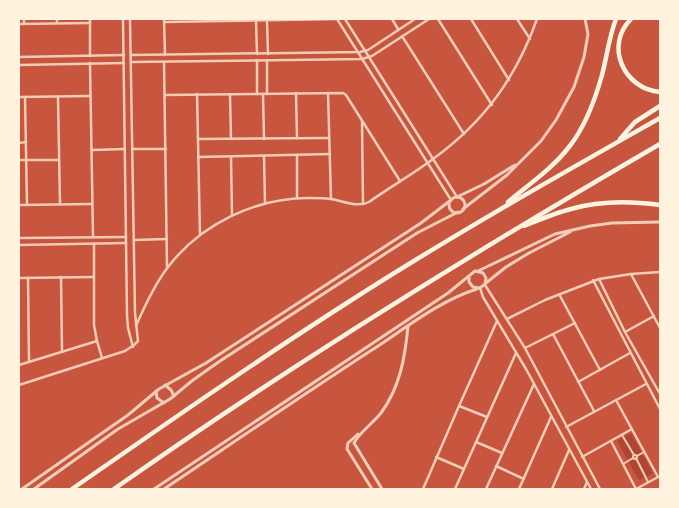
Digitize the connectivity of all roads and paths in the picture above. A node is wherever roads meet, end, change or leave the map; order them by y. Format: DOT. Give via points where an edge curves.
graph roads {
  1 [pos="24,19"];
  2 [pos="57,19"];
  3 [pos="90,19"];
  4 [pos="123,19"];
  5 [pos="130,19"];
  6 [pos="337,19"];
  7 [pos="345,19"];
  8 [pos="392,19"];
  9 [pos="415,19"];
  10 [pos="429,19"];
  11 [pos="438,19"];
  12 [pos="470,19"];
  13 [pos="517,19"];
  14 [pos="537,19"];
  15 [pos="585,19"];
  16 [pos="616,19"];
  17 [pos="631,19"];
  18 [pos="197,20"];
  19 [pos="229,20"];
  20 [pos="261,20"];
  21 [pos="267,20"];
  22 [pos="299,20"];
  23 [pos="164,21"];
  24 [pos="256,21"];
  25 [pos="90,23"];
  26 [pos="19,24"];
  27 [pos="24,24"];
  28 [pos="57,24"];
  29 [pos="398,30"];
  30 [pos="402,36"];
  31 [pos="530,40"];
  32 [pos="365,51"];
  33 [pos="358,52"];
  34 [pos="257,54"];
  35 [pos="268,54"];
  36 [pos="124,55"];
  37 [pos="131,55"];
  38 [pos="165,55"];
  39 [pos="90,56"];
  40 [pos="19,57"];
  41 [pos="369,57"];
  42 [pos="362,59"];
  43 [pos="257,60"];
  44 [pos="267,60"];
  45 [pos="131,62"];
  46 [pos="164,62"];
  47 [pos="90,63"];
  48 [pos="124,63"];
  49 [pos="19,65"];
  50 [pos="509,80"];
  51 [pos="660,92"];
  52 [pos="296,93"];
  53 [pos="328,93"];
  54 [pos="197,94"];
  55 [pos="230,94"];
  56 [pos="257,94"];
  57 [pos="263,94"];
  58 [pos="267,94"];
  59 [pos="165,95"];
  60 [pos="91,96"];
  61 [pos="19,97"];
  62 [pos="25,97"];
  63 [pos="58,97"];
  64 [pos="492,105"];
  65 [pos="660,106"];
  66 [pos="660,118"];
  67 [pos="362,121"];
  68 [pos="464,134"];
  69 [pos="297,138"];
  70 [pos="329,138"];
  71 [pos="198,139"];
  72 [pos="231,139"];
  73 [pos="264,139"];
  74 [pos="26,142"];
  75 [pos="617,142"];
  76 [pos="19,143"];
  77 [pos="660,144"];
  78 [pos="660,148"];
  79 [pos="125,149"];
  80 [pos="132,149"];
  81 [pos="166,149"];
  82 [pos="92,150"];
  83 [pos="330,154"];
  84 [pos="297,155"];
  85 [pos="264,156"];
  86 [pos="231,157"];
  87 [pos="198,158"];
  88 [pos="434,159"];
  89 [pos="19,160"];
  90 [pos="26,160"];
  91 [pos="59,160"];
  92 [pos="629,162"];
  93 [pos="428,163"];
  94 [pos="517,164"];
  95 [pos="400,181"];
  96 [pos="126,184"];
  97 [pos="133,184"];
  98 [pos="457,197"];
  99 [pos="297,198"];
  100 [pos="331,199"];
  101 [pos="451,200"];
  102 [pos="27,204"];
  103 [pos="60,204"];
  104 [pos="92,204"];
  105 [pos="265,204"];
  106 [pos="363,204"];
  107 [pos="19,205"];
  108 [pos="660,205"];
  109 [pos="463,209"];
  110 [pos="498,211"];
  111 [pos="458,212"];
  112 [pos="232,215"];
  113 [pos="660,222"];
  114 [pos="574,230"];
  115 [pos="511,231"];
  116 [pos="200,235"];
  117 [pos="93,237"];
  118 [pos="126,237"];
  119 [pos="19,238"];
  120 [pos="167,239"];
  121 [pos="134,240"];
  122 [pos="126,243"];
  123 [pos="94,244"];
  124 [pos="19,245"];
  125 [pos="167,268"];
  126 [pos="478,271"];
  127 [pos="660,272"];
  128 [pos="631,274"];
  129 [pos="61,277"];
  130 [pos="94,277"];
  131 [pos="469,277"];
  132 [pos="19,278"];
  133 [pos="28,278"];
  134 [pos="598,279"];
  135 [pos="593,280"];
  136 [pos="485,284"];
  137 [pos="479,288"];
  138 [pos="559,294"];
  139 [pos="654,316"];
  140 [pos="507,319"];
  141 [pos="498,321"];
  142 [pos="575,322"];
  143 [pos="136,326"];
  144 [pos="408,326"];
  145 [pos="660,328"];
  146 [pos="626,332"];
  147 [pos="553,334"];
  148 [pos="97,341"];
  149 [pos="133,346"];
  150 [pos="525,348"];
  151 [pos="62,352"];
  152 [pos="516,352"];
  153 [pos="630,353"];
  154 [pos="102,358"];
  155 [pos="29,362"];
  156 [pos="19,366"];
  157 [pos="600,370"];
  158 [pos="578,382"];
  159 [pos="19,384"];
  160 [pos="534,384"];
  161 [pos="646,384"];
  162 [pos="165,385"];
  163 [pos="156,391"];
  164 [pos="660,394"];
  165 [pos="174,396"];
  166 [pos="616,400"];
  167 [pos="164,403"];
  168 [pos="459,406"];
  169 [pos="660,409"];
  170 [pos="594,412"];
  171 [pos="551,416"];
  172 [pos="487,417"];
  173 [pos="371,425"];
  174 [pos="566,426"];
  175 [pos="632,429"];
  176 [pos="622,435"];
  177 [pos="611,441"];
  178 [pos="476,442"];
  179 [pos="356,448"];
  180 [pos="569,450"];
  181 [pos="644,452"];
  182 [pos="349,453"];
  183 [pos="502,453"];
  184 [pos="582,456"];
  185 [pos="436,457"];
  186 [pos="635,457"];
  187 [pos="623,464"];
  188 [pos="496,466"];
  189 [pos="464,469"];
  190 [pos="659,476"];
  191 [pos="524,479"];
  192 [pos="587,482"];
  193 [pos="648,482"];
  194 [pos="22,489"];
  195 [pos="34,489"];
  196 [pos="72,489"];
  197 [pos="114,489"];
  198 [pos="154,489"];
  199 [pos="164,489"];
  200 [pos="372,489"];
  201 [pos="382,489"];
  202 [pos="423,489"];
  203 [pos="455,489"];
  204 [pos="486,489"];
  205 [pos="519,489"];
  206 [pos="552,489"];
  207 [pos="584,489"];
  208 [pos="591,489"];
  209 [pos="600,489"];
  210 [pos="636,489"];
  1 -- 27 [label="street"];
  2 -- 28 [label="street"];
  3 -- 25 [label="street"];
  4 -- 36 [label="street"];
  5 -- 37 [label="street"];
  6 -- 22 [label="street"];
  6 -- 33 [label="street"];
  7 -- 32 [label="street"];
  8 -- 29 [label="street"];
  9 -- 29 [label="street"];
  10 -- 30 [label="street"];
  11 -- 64 [label="street"];
  12 -- 50 [label="street"];
  13 -- 31 [label="street"];
  14 -- 31 [label="street"];
  15 -- 94 [label="street" via="587,46 569,99 549,131"];
  16 -- 110 [label="highway" via="602,74 579,132 551,166"];
  17 -- 51 [label="highway" via="620,38 618,52 621,63 626,74 634,82 648,90"];
  18 -- 19 [label="street"];
  18 -- 23 [label="street"];
  19 -- 24 [label="street"];
  20 -- 21 [label="street"];
  20 -- 24 [label="street"];
  21 -- 22 [label="street"];
  21 -- 35 [label="street"];
  23 -- 38 [label="street"];
  24 -- 34 [label="street"];
  25 -- 28 [label="street"];
  25 -- 39 [label="street"];
  26 -- 27 [label="street"];
  27 -- 28 [label="street"];
  29 -- 32 [label="street"];
  30 -- 41 [label="street"];
  30 -- 68 [label="street"];
  31 -- 50 [label="street"];
  32 -- 33 [label="street"];
  32 -- 41 [label="street"];
  33 -- 35 [label="street"];
  33 -- 42 [label="street"];
  34 -- 35 [label="street"];
  34 -- 38 [label="street"];
  36 -- 39 [label="street"];
  36 -- 48 [label="street"];
  37 -- 38 [label="street"];
  37 -- 45 [label="street"];
  39 -- 40 [label="street"];
  41 -- 42 [label="street"];
  41 -- 88 [label="street"];
  42 -- 44 [label="street"];
  42 -- 93 [label="street"];
  43 -- 44 [label="street"];
  43 -- 46 [label="street"];
  43 -- 56 [label="street"];
  44 -- 58 [label="street"];
  45 -- 46 [label="street"];
  45 -- 80 [label="street"];
  46 -- 59 [label="street"];
  47 -- 48 [label="street"];
  47 -- 49 [label="street"];
  47 -- 60 [label="street"];
  48 -- 79 [label="street"];
  50 -- 64 [label="street"];
  52 -- 53 [label="street"];
  52 -- 58 [label="street"];
  52 -- 69 [label="street"];
  53 -- 67 [label="street" via="344,94"];
  53 -- 70 [label="street"];
  54 -- 55 [label="street"];
  54 -- 59 [label="street"];
  54 -- 71 [label="street"];
  55 -- 56 [label="street"];
  55 -- 72 [label="street"];
  56 -- 57 [label="street"];
  57 -- 58 [label="street"];
  57 -- 73 [label="street"];
  59 -- 81 [label="street"];
  60 -- 63 [label="street"];
  60 -- 82 [label="street"];
  61 -- 62 [label="street"];
  62 -- 63 [label="street"];
  62 -- 74 [label="street"];
  63 -- 91 [label="street"];
  64 -- 68 [label="street"];
  65 -- 75 [label="highway" via="635,122"];
  66 -- 75 [label="highway"];
  67 -- 95 [label="street"];
  67 -- 106 [label="street"];
  68 -- 88 [label="street"];
  69 -- 70 [label="street"];
  69 -- 73 [label="street"];
  70 -- 83 [label="street"];
  71 -- 72 [label="street"];
  71 -- 87 [label="street"];
  72 -- 73 [label="street"];
  74 -- 76 [label="street"];
  74 -- 90 [label="street"];
  75 -- 110 [label="highway"];
  77 -- 92 [label="highway"];
  78 -- 92 [label="highway"];
  79 -- 82 [label="street"];
  79 -- 96 [label="street"];
  80 -- 81 [label="street"];
  80 -- 97 [label="street"];
  81 -- 120 [label="street"];
  82 -- 104 [label="street"];
  83 -- 84 [label="street"];
  83 -- 100 [label="street"];
  84 -- 85 [label="street"];
  84 -- 99 [label="street"];
  85 -- 86 [label="street"];
  85 -- 105 [label="street"];
  86 -- 87 [label="street"];
  86 -- 112 [label="street"];
  87 -- 116 [label="street"];
  88 -- 93 [label="street"];
  88 -- 98 [label="street"];
  89 -- 90 [label="street"];
  90 -- 91 [label="street"];
  90 -- 102 [label="street"];
  91 -- 103 [label="street"];
  92 -- 115 [label="highway"];
  93 -- 95 [label="street"];
  93 -- 101 [label="street"];
  94 -- 98 [label="street"];
  94 -- 109 [label="street" via="507,176"];
  95 -- 106 [label="street"];
  96 -- 97 [label="street"];
  96 -- 118 [label="street"];
  97 -- 121 [label="street"];
  98 -- 101 [label="street"];
  98 -- 109 [label="street" via="464,202"];
  99 -- 100 [label="street"];
  99 -- 105 [label="street"];
  100 -- 106 [label="street"];
  101 -- 111 [label="street" via="450,208"];
  101 -- 162 [label="street" via="421,223 206,363"];
  102 -- 103 [label="street"];
  102 -- 107 [label="street"];
  103 -- 104 [label="street"];
  104 -- 117 [label="street"];
  105 -- 112 [label="street"];
  108 -- 115 [label="highway" via="619,203 571,208"];
  109 -- 111 [label="street"];
  110 -- 196 [label="highway" via="358,296 242,371"];
  111 -- 165 [label="street" via="417,233 233,352"];
  112 -- 116 [label="street"];
  113 -- 114 [label="street" via="612,223"];
  114 -- 126 [label="street" via="546,238"];
  114 -- 136 [label="street" via="529,253"];
  115 -- 197 [label="highway" via="294,366"];
  116 -- 125 [label="street"];
  117 -- 118 [label="street"];
  117 -- 119 [label="street"];
  118 -- 122 [label="street"];
  120 -- 121 [label="street"];
  120 -- 125 [label="street"];
  121 -- 143 [label="street"];
  122 -- 123 [label="street"];
  122 -- 149 [label="street" via="127,322"];
  123 -- 124 [label="street"];
  123 -- 130 [label="street"];
  125 -- 143 [label="street" via="147,301"];
  126 -- 131 [label="street"];
  126 -- 136 [label="street" via="485,276"];
  127 -- 128 [label="street"];
  128 -- 134 [label="street"];
  128 -- 139 [label="street"];
  129 -- 130 [label="street"];
  129 -- 133 [label="street"];
  129 -- 151 [label="street"];
  130 -- 148 [label="street" via="94,322"];
  131 -- 137 [label="street" via="471,286"];
  131 -- 198 [label="street"];
  132 -- 133 [label="street"];
  133 -- 155 [label="street"];
  134 -- 135 [label="street"];
  134 -- 146 [label="street"];
  135 -- 138 [label="street"];
  135 -- 153 [label="street"];
  136 -- 137 [label="street"];
  136 -- 140 [label="street"];
  137 -- 141 [label="street"];
  137 -- 144 [label="street" via="450,300"];
  138 -- 140 [label="street"];
  138 -- 142 [label="street"];
  139 -- 145 [label="street"];
  139 -- 146 [label="street"];
  140 -- 150 [label="street"];
  141 -- 152 [label="street"];
  141 -- 168 [label="street"];
  142 -- 147 [label="street"];
  142 -- 157 [label="street"];
  143 -- 149 [label="street" via="138,338"];
  144 -- 173 [label="street" via="404,362 396,388"];
  144 -- 199 [label="street"];
  146 -- 164 [label="street"];
  147 -- 150 [label="street"];
  147 -- 158 [label="street"];
  148 -- 151 [label="street"];
  148 -- 154 [label="street"];
  149 -- 154 [label="street"];
  150 -- 174 [label="street"];
  151 -- 155 [label="street"];
  152 -- 160 [label="street"];
  152 -- 172 [label="street"];
  153 -- 157 [label="street"];
  153 -- 161 [label="street"];
  154 -- 159 [label="street"];
  155 -- 156 [label="street"];
  157 -- 158 [label="street"];
  158 -- 170 [label="street"];
  160 -- 171 [label="street"];
  160 -- 183 [label="street"];
  161 -- 166 [label="street"];
  161 -- 169 [label="street"];
  162 -- 163 [label="street"];
  162 -- 165 [label="street"];
  163 -- 167 [label="street" via="158,399"];
  163 -- 194 [label="street" via="128,415"];
  165 -- 167 [label="street"];
  166 -- 170 [label="street"];
  166 -- 175 [label="street"];
  167 -- 195 [label="street" via="118,429"];
  168 -- 172 [label="street"];
  168 -- 185 [label="street"];
  170 -- 174 [label="street"];
  171 -- 180 [label="street"];
  171 -- 191 [label="street"];
  172 -- 178 [label="street"];
  173 -- 179 [label="street" via="355,440"];
  173 -- 182 [label="street" via="350,441 347,446"];
  174 -- 184 [label="street"];
  175 -- 176 [label="street"];
  175 -- 181 [label="street"];
  176 -- 177 [label="street"];
  176 -- 186 [label="street"];
  177 -- 184 [label="street"];
  177 -- 187 [label="street"];
  178 -- 183 [label="street"];
  178 -- 189 [label="street"];
  179 -- 182 [label="street"];
  179 -- 201 [label="street"];
  180 -- 192 [label="street"];
  180 -- 206 [label="street"];
  181 -- 186 [label="street"];
  181 -- 190 [label="street"];
  182 -- 200 [label="street"];
  183 -- 188 [label="street"];
  184 -- 209 [label="street"];
  185 -- 189 [label="street"];
  185 -- 202 [label="street"];
  186 -- 187 [label="street"];
  186 -- 193 [label="street"];
  187 -- 210 [label="street"];
  188 -- 191 [label="street"];
  188 -- 204 [label="street"];
  189 -- 203 [label="street"];
  190 -- 193 [label="street"];
  191 -- 205 [label="street"];
  192 -- 207 [label="street"];
  192 -- 208 [label="street"];
  193 -- 210 [label="street"];
}
